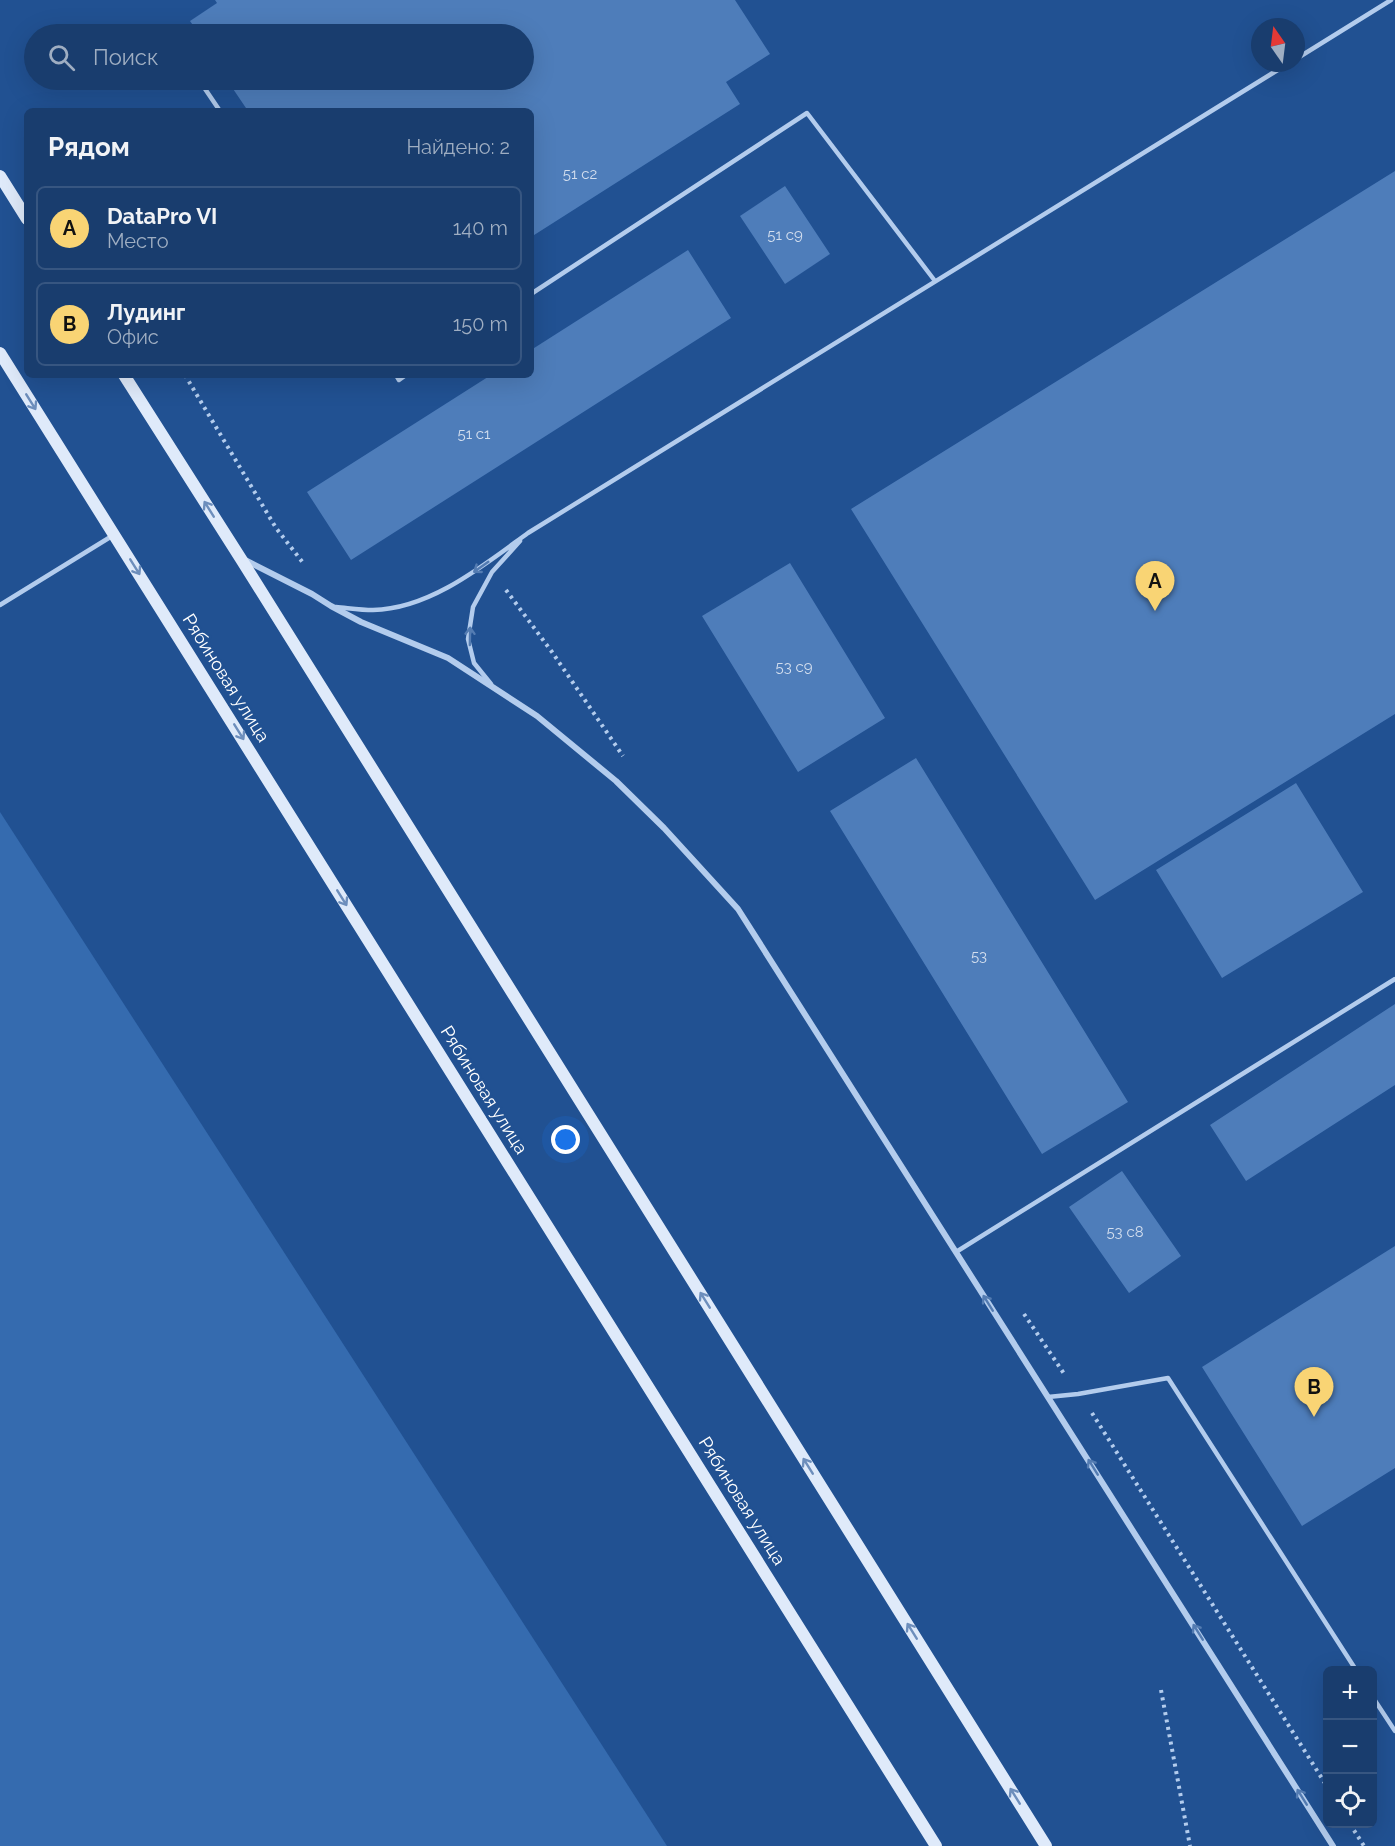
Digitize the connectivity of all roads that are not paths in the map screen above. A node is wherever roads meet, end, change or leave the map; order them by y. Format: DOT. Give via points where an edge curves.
graph roads {
  1 [pos="1391,0"];
  2 [pos="1305,53"];
  3 [pos="1274,72"];
  4 [pos="206,90"];
  5 [pos="218,108"];
  6 [pos="0,176"];
  7 [pos="24,214"];
  8 [pos="935,281"];
  9 [pos="534,292"];
  10 [pos="0,353"];
  11 [pos="126,378"];
  12 [pos="528,533"];
  13 [pos="115,534"];
  14 [pos="241,559"];
  15 [pos="0,605"];
  16 [pos="331,606"];
  17 [pos="494,687"];
  18 [pos="1395,979"];
  19 [pos="956,1252"];
  20 [pos="1048,1397"];
  21 [pos="1353,1666"];
  22 [pos="1377,1704"];
  23 [pos="1395,1731"];
  24 [pos="936,1846"];
  25 [pos="1046,1846"];
  26 [pos="1333,1846"];
  1 -- 2 [label="lane"];
  3 -- 8 [label="lane"];
  4 -- 5 [label="lane"];
  6 -- 7 [label="main road"];
  8 -- 9 [label="lane" via="807,113"];
  8 -- 12 [label="lane"];
  10 -- 13 [label="main road, Рябиновая улица, one-way"];
  14 -- 11 [label="main road, one-way"];
  12 -- 16 [label="lane, one-way" via="469,575 408,604 374,610"];
  17 -- 12 [label="lane, one-way" via="474,663 468,639 473,606 492,572"];
  13 -- 15 [label="lane"];
  13 -- 24 [label="main road, Рябиновая улица, one-way"];
  14 -- 16 [label="street"];
  25 -- 14 [label="main road, one-way"];
  16 -- 17 [label="street" via="448,658"];
  17 -- 19 [label="street" via="537,716 616,781 738,909"];
  18 -- 19 [label="lane"];
  20 -- 19 [label="street, one-way"];
  20 -- 21 [label="lane" via="1168,1378"];
  26 -- 20 [label="street, one-way"];
  22 -- 23 [label="lane"];
}
